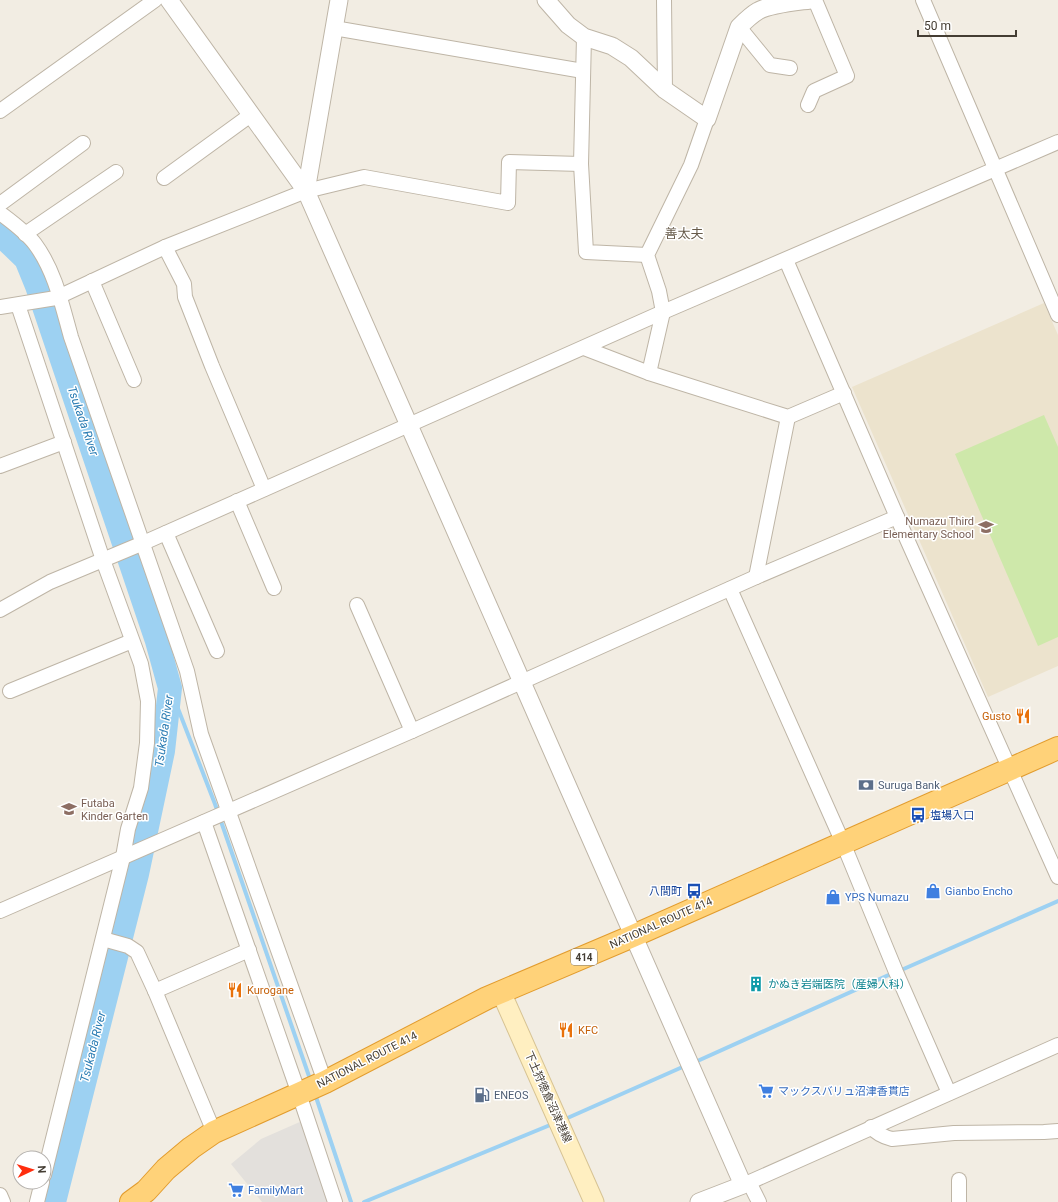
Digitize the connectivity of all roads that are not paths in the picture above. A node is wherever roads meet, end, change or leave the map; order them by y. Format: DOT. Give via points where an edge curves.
graph roads {
  1 [pos="155,0"];
  2 [pos="170,0"];
  3 [pos="339,0"];
  4 [pos="546,0"];
  5 [pos="664,0"];
  6 [pos="810,0"];
  7 [pos="815,0"];
  8 [pos="923,0"];
  9 [pos="739,27"];
  10 [pos="334,28"];
  11 [pos="584,37"];
  12 [pos="790,68"];
  13 [pos="583,71"];
  14 [pos="665,90"];
  15 [pos="808,105"];
  16 [pos="0,111"];
  17 [pos="252,114"];
  18 [pos="707,119"];
  19 [pos="1058,142"];
  20 [pos="83,144"];
  21 [pos="580,164"];
  22 [pos="995,169"];
  23 [pos="116,172"];
  24 [pos="164,178"];
  25 [pos="306,191"];
  26 [pos="0,204"];
  27 [pos="0,213"];
  28 [pos="25,234"];
  29 [pos="165,247"];
  30 [pos="647,255"];
  31 [pos="786,260"];
  32 [pos="92,281"];
  33 [pos="58,297"];
  34 [pos="21,304"];
  35 [pos="0,307"];
  36 [pos="663,312"];
  37 [pos="1058,315"];
  38 [pos="584,348"];
  39 [pos="649,373"];
  40 [pos="134,380"];
  41 [pos="844,393"];
  42 [pos="788,416"];
  43 [pos="410,426"];
  44 [pos="64,442"];
  45 [pos="0,466"];
  46 [pos="264,489"];
  47 [pos="237,501"];
  48 [pos="897,517"];
  49 [pos="166,533"];
  50 [pos="142,543"];
  51 [pos="106,559"];
  52 [pos="756,577"];
  53 [pos="274,588"];
  54 [pos="730,589"];
  55 [pos="357,605"];
  56 [pos="0,610"];
  57 [pos="132,640"];
  58 [pos="217,651"];
  59 [pos="522,682"];
  60 [pos="10,691"];
  61 [pos="412,731"];
  62 [pos="1058,748"];
  63 [pos="1010,769"];
  64 [pos="229,811"];
  65 [pos="204,822"];
  66 [pos="843,843"];
  67 [pos="127,855"];
  68 [pos="1058,877"];
  69 [pos="0,911"];
  70 [pos="633,936"];
  71 [pos="106,940"];
  72 [pos="249,950"];
  73 [pos="155,991"];
  74 [pos="501,992"];
  75 [pos="1058,1045"];
  76 [pos="325,1082"];
  77 [pos="949,1093"];
  78 [pos="300,1094"];
  79 [pos="871,1127"];
  80 [pos="1058,1131"];
  81 [pos="214,1132"];
  82 [pos="51,1150"];
  83 [pos="959,1180"];
  84 [pos="746,1183"];
  85 [pos="40,1190"];
  86 [pos="0,1195"];
  87 [pos="3,1202"];
  88 [pos="37,1202"];
  89 [pos="131,1202"];
  90 [pos="335,1202"];
  91 [pos="594,1202"];
  92 [pos="699,1202"];
  93 [pos="758,1202"];
  94 [pos="959,1202"];
  1 -- 16 [label="street"];
  2 -- 17 [label="street"];
  3 -- 10 [label="street"];
  4 -- 11 [label="street" via="568,25"];
  5 -- 14 [label="street"];
  6 -- 9 [label="street" via="759,10"];
  7 -- 15 [label="street" via="847,76 814,91"];
  8 -- 22 [label="street"];
  9 -- 12 [label="street" via="770,65"];
  9 -- 18 [label="street"];
  10 -- 13 [label="street"];
  10 -- 25 [label="street"];
  11 -- 13 [label="street"];
  11 -- 14 [label="street" via="612,46 631,58"];
  13 -- 21 [label="street"];
  14 -- 18 [label="street"];
  17 -- 24 [label="street"];
  17 -- 25 [label="street"];
  18 -- 30 [label="street" via="690,165"];
  19 -- 22 [label="street"];
  20 -- 26 [label="street"];
  21 -- 25 [label="street" via="509,162 508,203 364,177"];
  21 -- 30 [label="street" via="586,252"];
  22 -- 31 [label="street"];
  22 -- 37 [label="street"];
  23 -- 28 [label="street"];
  25 -- 29 [label="street"];
  25 -- 43 [label="street"];
  27 -- 28 [label="street"];
  28 -- 33 [label="street" via="50,268"];
  29 -- 32 [label="street"];
  29 -- 46 [label="street" via="184,284 187,304"];
  30 -- 36 [label="street" via="660,290"];
  31 -- 36 [label="street"];
  31 -- 41 [label="street"];
  32 -- 33 [label="street"];
  32 -- 40 [label="street"];
  33 -- 34 [label="street"];
  33 -- 50 [label="street"];
  34 -- 35 [label="street"];
  34 -- 44 [label="street"];
  36 -- 38 [label="street"];
  36 -- 39 [label="street"];
  38 -- 39 [label="street"];
  38 -- 43 [label="street"];
  39 -- 42 [label="street"];
  41 -- 42 [label="street"];
  41 -- 48 [label="street"];
  42 -- 52 [label="street"];
  43 -- 46 [label="street"];
  43 -- 59 [label="street"];
  44 -- 45 [label="street"];
  44 -- 51 [label="street"];
  46 -- 47 [label="street"];
  47 -- 49 [label="street"];
  47 -- 53 [label="street"];
  48 -- 52 [label="street"];
  48 -- 63 [label="street"];
  49 -- 50 [label="street"];
  49 -- 58 [label="street"];
  50 -- 51 [label="street"];
  50 -- 64 [label="street" via="187,670 201,734"];
  51 -- 56 [label="street" via="50,582"];
  51 -- 57 [label="street"];
  52 -- 54 [label="street"];
  54 -- 59 [label="street"];
  54 -- 66 [label="street"];
  55 -- 61 [label="street"];
  57 -- 60 [label="street"];
  57 -- 67 [label="street" via="141,664 148,701 147,743 141,788 128,829"];
  59 -- 61 [label="street"];
  59 -- 70 [label="street"];
  61 -- 64 [label="street"];
  62 -- 63 [label="highway, NATIONAL ROUTE 414 / 414"];
  63 -- 66 [label="highway, NATIONAL ROUTE 414 / 414"];
  63 -- 68 [label="street"];
  64 -- 65 [label="street"];
  64 -- 76 [label="street"];
  65 -- 67 [label="street"];
  65 -- 72 [label="street"];
  66 -- 70 [label="highway, NATIONAL ROUTE 414 / 414"];
  66 -- 77 [label="street"];
  67 -- 69 [label="street"];
  67 -- 71 [label="street"];
  70 -- 74 [label="highway, NATIONAL ROUTE 414 / 414"];
  70 -- 84 [label="street"];
  71 -- 73 [label="street" via="128,946 137,952"];
  71 -- 82 [label="street"];
  72 -- 73 [label="street"];
  72 -- 78 [label="street"];
  73 -- 81 [label="street"];
  74 -- 76 [label="highway, NATIONAL ROUTE 414 / 414"];
  74 -- 91 [label="main road, 下土狩徳倉沼津港線"];
  75 -- 77 [label="street"];
  76 -- 78 [label="highway, NATIONAL ROUTE 414 / 414"];
  77 -- 79 [label="street"];
  78 -- 81 [label="highway, NATIONAL ROUTE 414 / 414"];
  78 -- 90 [label="street"];
  79 -- 80 [label="street" via="892,1139 954,1133"];
  79 -- 84 [label="street"];
  81 -- 89 [label="highway, NATIONAL ROUTE 414 / 414" via="166,1169 146,1191"];
  83 -- 94 [label="street"];
  84 -- 92 [label="street"];
  84 -- 93 [label="street"];
  85 -- 88 [label="street"];
  86 -- 87 [label="street"];
}
